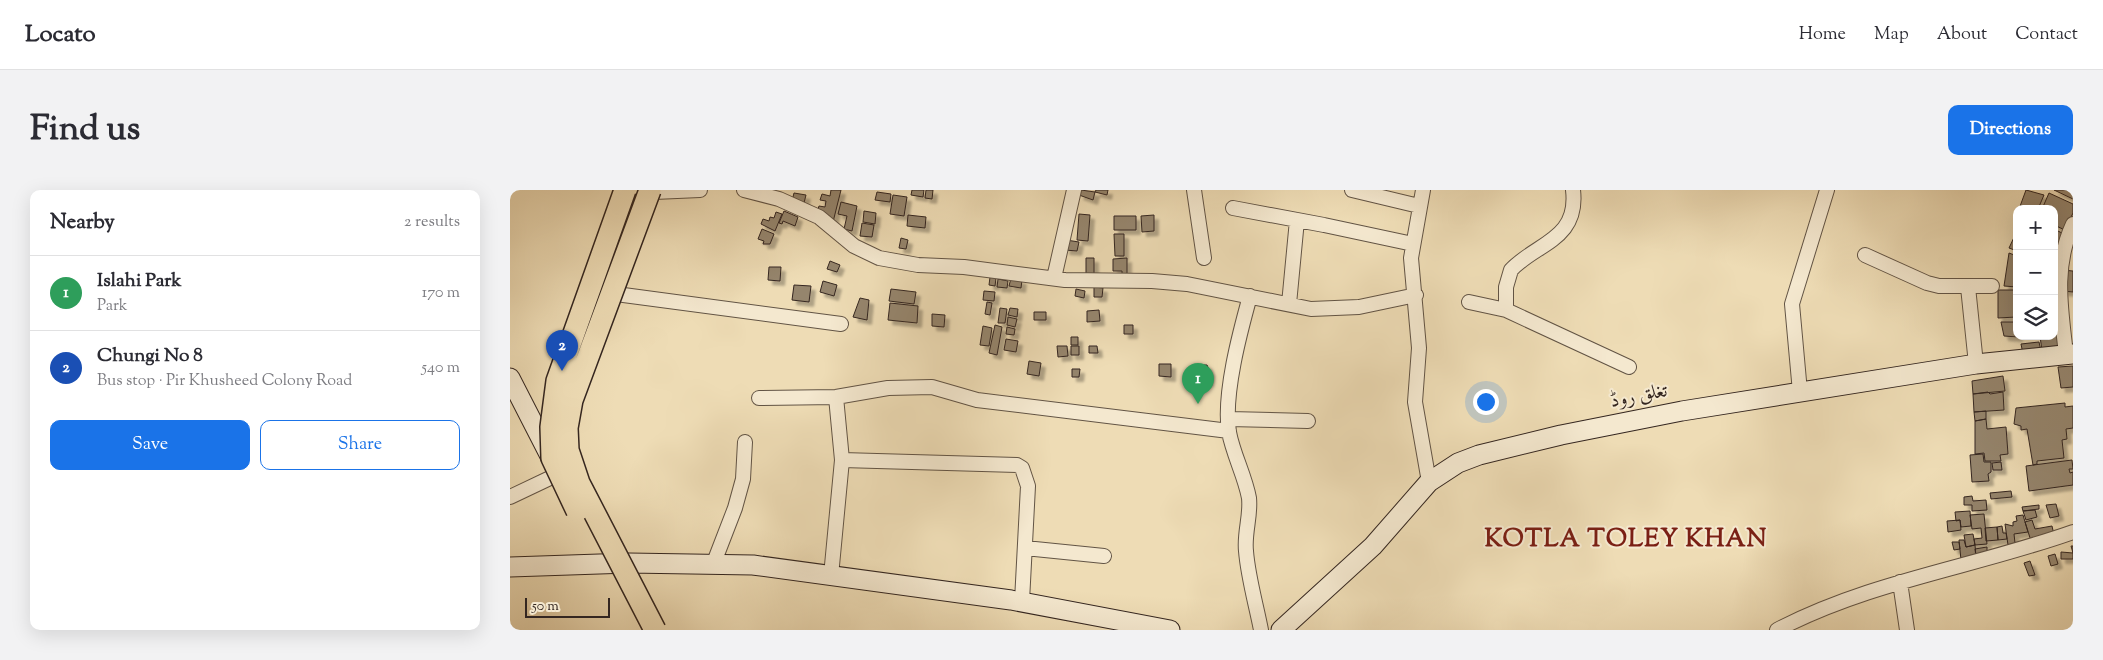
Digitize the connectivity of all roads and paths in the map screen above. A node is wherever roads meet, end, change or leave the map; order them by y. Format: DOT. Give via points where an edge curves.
graph roads {
  1 [pos="625,190"];
  2 [pos="700,190"];
  3 [pos="744,190"];
  4 [pos="1074,190"];
  5 [pos="1194,190"];
  6 [pos="1352,190"];
  7 [pos="1423,190"];
  8 [pos="1573,190"];
  9 [pos="1827,190"];
  10 [pos="652,191"];
  11 [pos="1419,206"];
  12 [pos="1233,208"];
  13 [pos="1297,220"];
  14 [pos="2073,224"];
  15 [pos="1413,244"];
  16 [pos="1866,255"];
  17 [pos="1204,258"];
  18 [pos="1054,278"];
  19 [pos="1992,286"];
  20 [pos="1968,287"];
  21 [pos="616,294"];
  22 [pos="1416,295"];
  23 [pos="1250,296"];
  24 [pos="1468,302"];
  25 [pos="1289,304"];
  26 [pos="1506,310"];
  27 [pos="841,324"];
  28 [pos="2070,354"];
  29 [pos="1976,364"];
  30 [pos="1629,367"];
  31 [pos="510,378"];
  32 [pos="1800,392"];
  33 [pos="836,397"];
  34 [pos="758,398"];
  35 [pos="1308,421"];
  36 [pos="1229,425"];
  37 [pos="745,442"];
  38 [pos="842,460"];
  39 [pos="554,475"];
  40 [pos="1429,482"];
  41 [pos="510,497"];
  42 [pos="2073,532"];
  43 [pos="1025,548"];
  44 [pos="1104,556"];
  45 [pos="712,564"];
  46 [pos="510,567"];
  47 [pos="831,576"];
  48 [pos="1900,582"];
  49 [pos="1022,601"];
  50 [pos="641,630"];
  51 [pos="655,630"];
  52 [pos="1170,630"];
  53 [pos="1261,630"];
  54 [pos="1281,630"];
  55 [pos="1777,630"];
  56 [pos="1906,630"];
  1 -- 39 [label="main road, bridge" via="557,381 551,427"];
  2 -- 10 [label="street"];
  3 -- 18 [label="street" via="819,217 854,246 879,258 918,265"];
  4 -- 18 [label="street"];
  5 -- 17 [label="street"];
  6 -- 11 [label="street"];
  7 -- 11 [label="street"];
  8 -- 26 [label="street" via="1572,211 1562,231 1547,246 1511,270 1506,287"];
  9 -- 32 [label="street" via="1792,304"];
  10 -- 51 [label="main road, bridge" via="572,400 567,428 568,450 579,483"];
  11 -- 15 [label="street"];
  12 -- 13 [label="street"];
  13 -- 15 [label="street"];
  13 -- 25 [label="street"];
  14 -- 28 [label="street" via="2062,255 2059,289"];
  15 -- 22 [label="street" via="1411,258"];
  16 -- 20 [label="street" via="1928,284"];
  18 -- 23 [label="street" via="1152,281"];
  19 -- 20 [label="street"];
  20 -- 29 [label="street"];
  21 -- 27 [label="street"];
  22 -- 25 [label="street" via="1337,310"];
  22 -- 40 [label="street" via="1419,348 1415,402"];
  23 -- 25 [label="street"];
  23 -- 36 [label="street" via="1236,356"];
  24 -- 26 [label="street"];
  26 -- 30 [label="street"];
  28 -- 29 [label="street, تغلق روڈ"];
  29 -- 32 [label="street, تغلق روڈ"];
  31 -- 39 [label="street, bridge"];
  32 -- 40 [label="street, تغلق روڈ" via="1673,413 1502,449 1458,463"];
  33 -- 34 [label="street"];
  33 -- 36 [label="street" via="888,388 932,387 977,400"];
  33 -- 38 [label="street"];
  35 -- 36 [label="street"];
  36 -- 53 [label="street" via="1248,496 1250,511 1246,552"];
  37 -- 45 [label="street" via="743,479"];
  38 -- 43 [label="street" via="1017,465 1022,468 1028,486"];
  38 -- 47 [label="street"];
  39 -- 41 [label="street"];
  39 -- 50 [label="main road, bridge"];
  40 -- 54 [label="street, تغلق روڈ" via="1373,546"];
  42 -- 48 [label="street"];
  43 -- 44 [label="street"];
  43 -- 49 [label="street"];
  45 -- 46 [label="street"];
  45 -- 47 [label="street" via="753,565"];
  47 -- 49 [label="street"];
  48 -- 55 [label="street" via="1802,617"];
  48 -- 56 [label="street"];
  49 -- 52 [label="street"];
}
